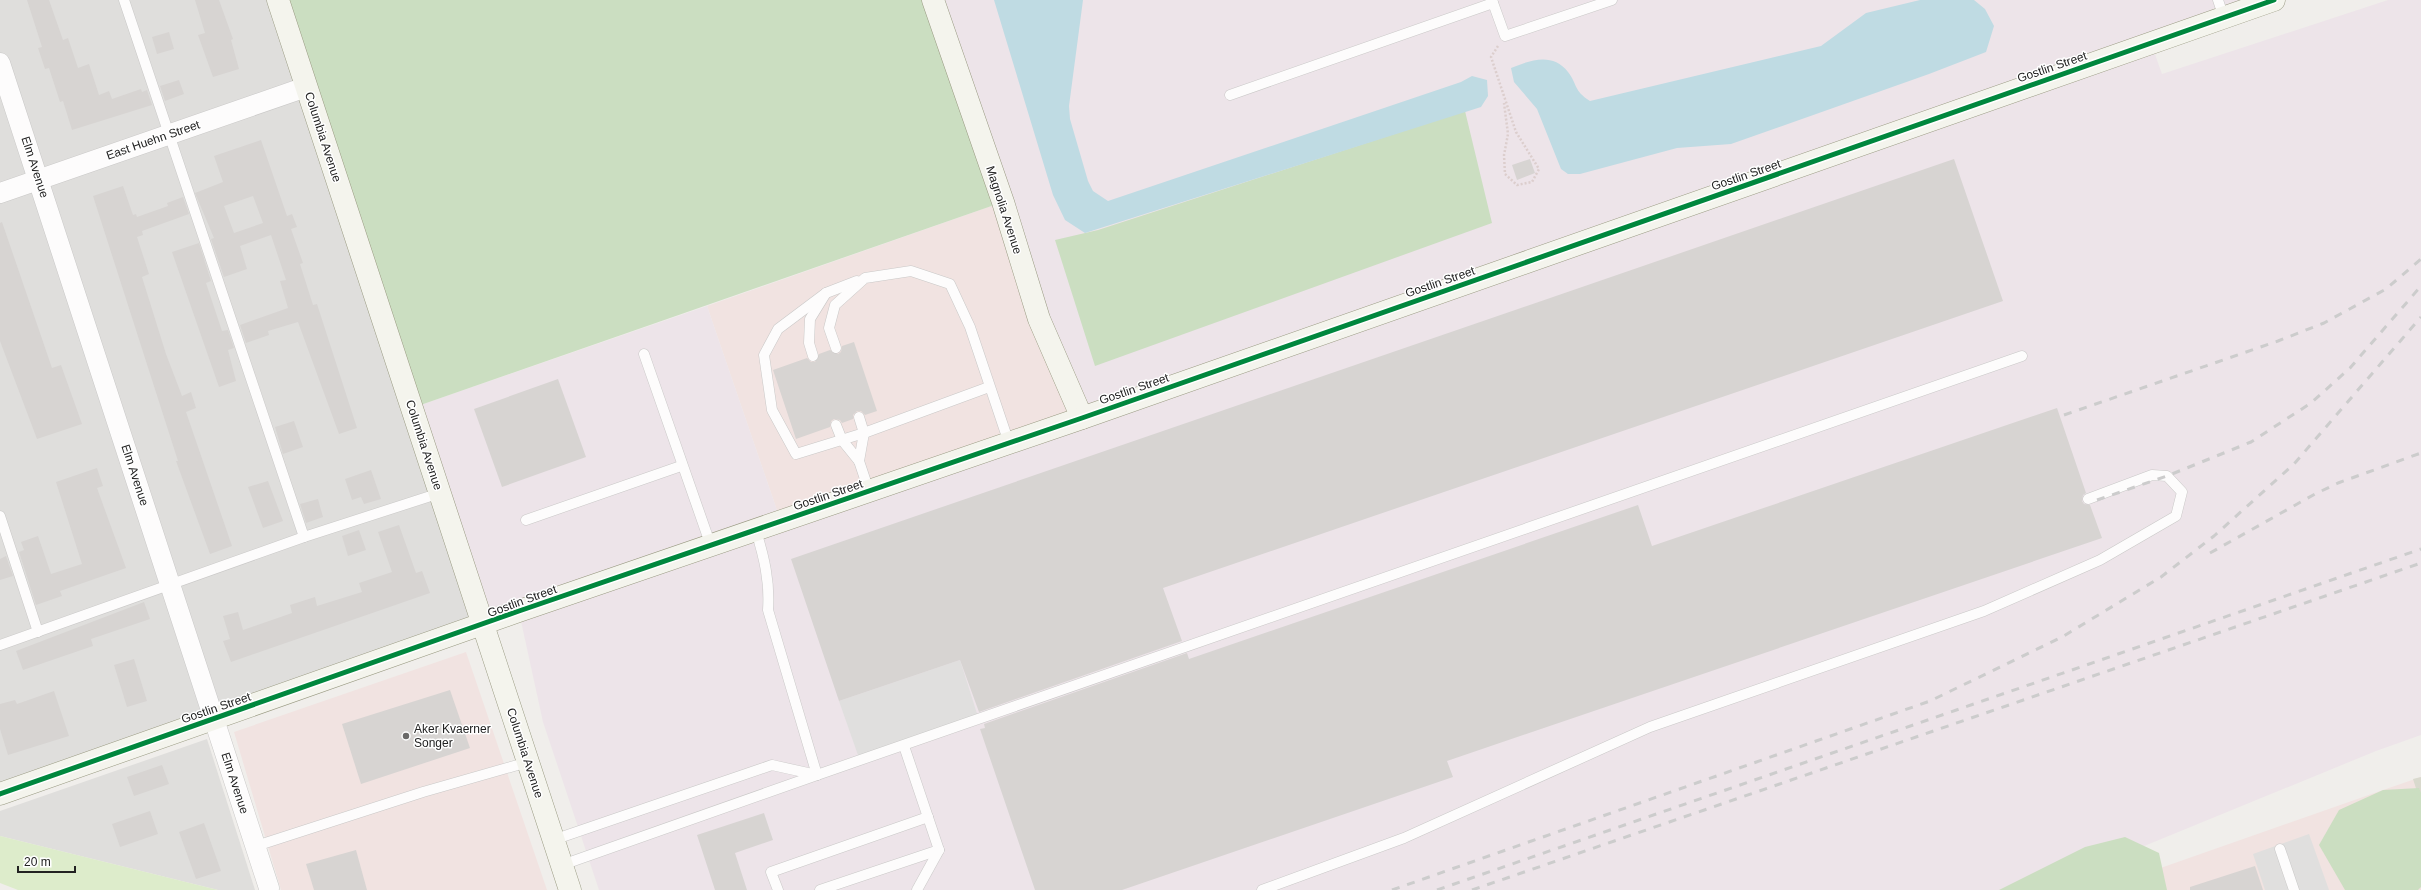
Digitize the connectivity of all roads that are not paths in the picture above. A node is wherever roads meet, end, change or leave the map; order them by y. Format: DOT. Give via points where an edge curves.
graph roads {
  1 [pos="124,0"];
  2 [pos="278,0"];
  3 [pos="933,0"];
  4 [pos="1612,0"];
  5 [pos="2274,0"];
  6 [pos="1492,2"];
  7 [pos="2221,9"];
  8 [pos="0,63"];
  9 [pos="306,87"];
  10 [pos="1230,96"];
  11 [pos="168,134"];
  12 [pos="38,180"];
  13 [pos="0,193"];
  14 [pos="865,278"];
  15 [pos="826,294"];
  16 [pos="836,348"];
  17 [pos="644,354"];
  18 [pos="813,356"];
  19 [pos="2022,356"];
  20 [pos="989,387"];
  21 [pos="860,417"];
  22 [pos="1082,418"];
  23 [pos="836,425"];
  24 [pos="864,433"];
  25 [pos="842,440"];
  26 [pos="1009,443"];
  27 [pos="859,461"];
  28 [pos="681,466"];
  29 [pos="869,491"];
  30 [pos="440,493"];
  31 [pos="2088,498"];
  32 [pos="0,516"];
  33 [pos="526,520"];
  34 [pos="756,530"];
  35 [pos="304,537"];
  36 [pos="710,546"];
  37 [pos="171,584"];
  38 [pos="483,626"];
  39 [pos="38,632"];
  40 [pos="0,645"];
  41 [pos="215,719"];
  42 [pos="904,746"];
  43 [pos="528,762"];
  44 [pos="817,775"];
  45 [pos="0,794"];
  46 [pos="928,817"];
  47 [pos="553,840"];
  48 [pos="256,846"];
  49 [pos="2280,849"];
  50 [pos="939,850"];
  51 [pos="562,866"];
  52 [pos="269,888"];
  53 [pos="570,890"];
  54 [pos="778,890"];
  55 [pos="820,890"];
  56 [pos="917,890"];
  57 [pos="1262,890"];
  58 [pos="2294,890"];
  1 -- 11 [label="lane"];
  2 -- 9 [label="street, Columbia Avenue"];
  3 -- 22 [label="street, Magnolia Avenue" via="1003,202 1039,319"];
  4 -- 6 [label="lane" via="1504,36"];
  5 -- 7 [label="street, Gostlin Street"];
  6 -- 10 [label="lane"];
  7 -- 22 [label="street, Gostlin Street"];
  8 -- 12 [label="street, Elm Avenue"];
  9 -- 11 [label="street, East Huehn Street"];
  9 -- 30 [label="street, Columbia Avenue"];
  11 -- 12 [label="street, East Huehn Street"];
  11 -- 35 [label="lane"];
  12 -- 13 [label="street, East Huehn Street"];
  12 -- 37 [label="street, Elm Avenue"];
  14 -- 15 [label="lane"];
  14 -- 16 [label="lane" via="835,305 829,328"];
  14 -- 20 [label="lane" via="912,271 950,284 970,327"];
  15 -- 18 [label="lane" via="810,319 809,343"];
  15 -- 25 [label="lane" via="778,329 764,355 772,410 796,454"];
  17 -- 28 [label="lane"];
  19 -- 42 [label="lane"];
  20 -- 24 [label="lane"];
  20 -- 26 [label="lane"];
  21 -- 24 [label="lane"];
  22 -- 26 [label="street, Gostlin Street"];
  23 -- 25 [label="lane"];
  24 -- 25 [label="lane"];
  24 -- 27 [label="lane"];
  25 -- 27 [label="lane"];
  26 -- 29 [label="street, Gostlin Street"];
  27 -- 29 [label="lane"];
  28 -- 33 [label="lane"];
  28 -- 36 [label="lane"];
  29 -- 34 [label="street, Gostlin Street"];
  30 -- 35 [label="lane"];
  30 -- 38 [label="street, Columbia Avenue"];
  31 -- 57 [label="lane" via="2152,475 2167,476 2182,492 2176,516 2100,560 1984,611 1650,727 1404,838"];
  32 -- 39 [label="lane"];
  34 -- 36 [label="street, Gostlin Street"];
  34 -- 44 [label="lane" via="766,564 768,610"];
  35 -- 37 [label="lane"];
  36 -- 38 [label="street, Gostlin Street"];
  37 -- 39 [label="lane"];
  37 -- 41 [label="street, Elm Avenue"];
  38 -- 41 [label="street, Gostlin Street"];
  38 -- 43 [label="street, Columbia Avenue"];
  39 -- 40 [label="lane"];
  41 -- 45 [label="street, Gostlin Street"];
  41 -- 48 [label="street, Elm Avenue"];
  42 -- 44 [label="lane"];
  42 -- 46 [label="lane"];
  43 -- 47 [label="street, Columbia Avenue"];
  43 -- 48 [label="lane" via="423,792"];
  44 -- 47 [label="lane" via="772,765"];
  44 -- 51 [label="lane"];
  46 -- 50 [label="lane"];
  46 -- 54 [label="lane" via="770,872"];
  47 -- 51 [label="street, Columbia Avenue"];
  48 -- 52 [label="street, Elm Avenue"];
  49 -- 58 [label="lane"];
  50 -- 55 [label="lane"];
  50 -- 56 [label="lane"];
  51 -- 53 [label="street, Columbia Avenue"];
}
